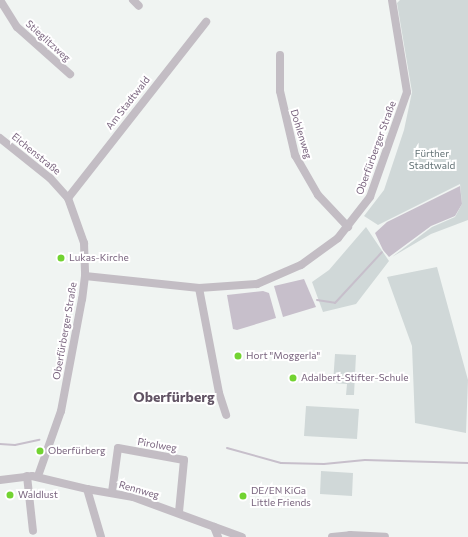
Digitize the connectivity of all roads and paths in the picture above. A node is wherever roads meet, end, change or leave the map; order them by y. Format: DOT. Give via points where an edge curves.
graph roads {
  1 [pos="0,0"];
  2 [pos="392,0"];
  3 [pos="206,22"];
  4 [pos="280,55"];
  5 [pos="70,74"];
  6 [pos="0,138"];
  7 [pos="68,198"];
  8 [pos="348,227"];
  9 [pos="85,276"];
  10 [pos="199,288"];
  11 [pos="226,415"];
  12 [pos="27,476"];
  13 [pos="38,476"];
  14 [pos="0,480"];
  15 [pos="87,489"];
  16 [pos="112,492"];
  17 [pos="179,512"];
  18 [pos="214,527"];
  19 [pos="33,531"];
  20 [pos="350,536"];
  21 [pos="101,537"];
  22 [pos="218,537"];
  23 [pos="242,537"];
  24 [pos="332,537"];
  25 [pos="385,537"];
  1 -- 5 [label="street, Stieglitzweg" via="17,27"];
  2 -- 8 [label="street, Oberfürberger Straße" via="407,92 370,197"];
  3 -- 7 [label="street, Am Stadtwald"];
  4 -- 8 [label="street, Dohlenweg" via="280,91 295,155 318,195"];
  6 -- 7 [label="street, Eichenstraße" via="50,178"];
  7 -- 9 [label="street, Eichenstraße" via="84,243"];
  8 -- 10 [label="street, Oberfürberger Straße" via="321,252 273,279 241,286"];
  9 -- 10 [label="street, Oberfürberger Straße"];
  9 -- 13 [label="street, Oberfürberger Straße" via="60,411"];
  10 -- 11 [label="street" via="219,393"];
  12 -- 13 [label="street, Rennweg"];
  12 -- 14 [label="street, Rennweg"];
  12 -- 19 [label="street"];
  13 -- 15 [label="street, Rennweg"];
  15 -- 16 [label="street, Rennweg"];
  15 -- 21 [label="street"];
  16 -- 17 [label="street, Rennweg"];
  16 -- 17 [label="street, Pirolweg" via="118,448 184,460"];
  17 -- 18 [label="street, Rennweg"];
  18 -- 22 [label="street"];
  18 -- 23 [label="street, Rennweg"];
  20 -- 24 [label="street"];
  20 -- 25 [label="street"];
}
